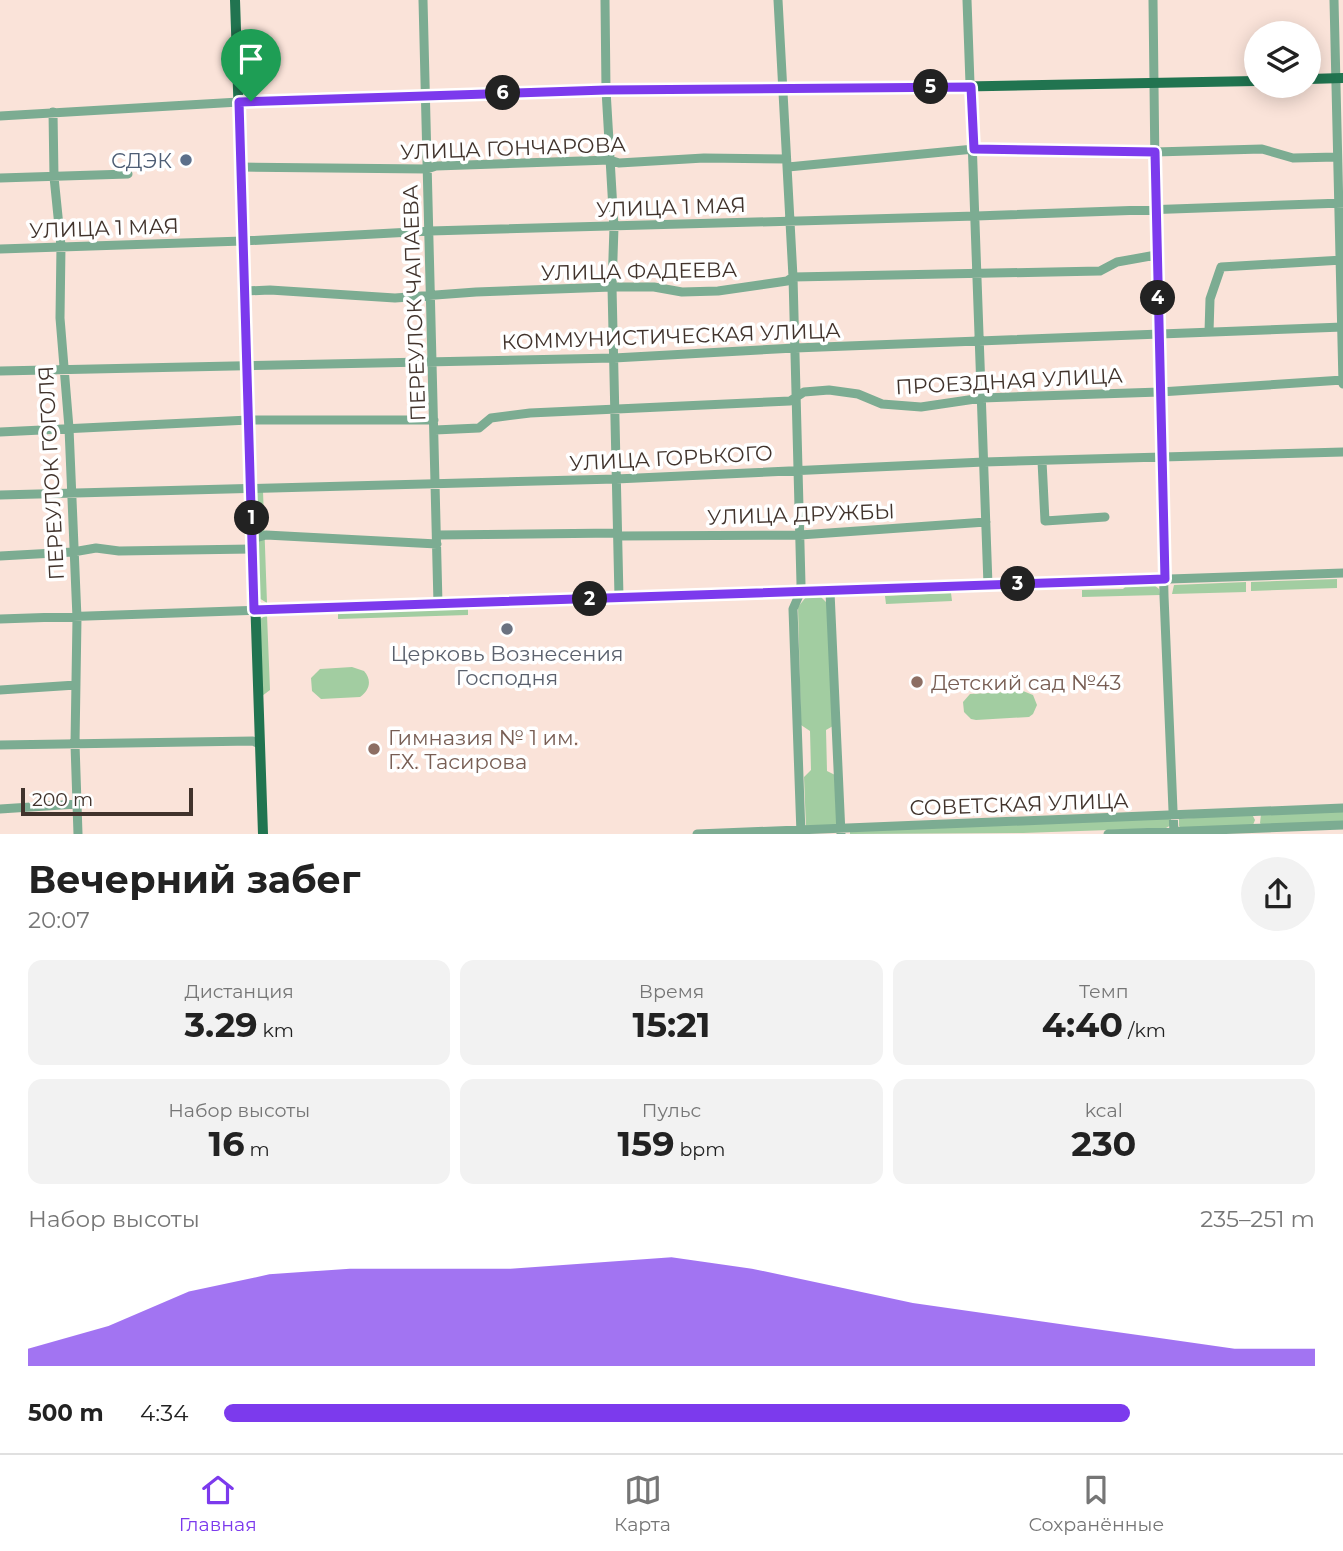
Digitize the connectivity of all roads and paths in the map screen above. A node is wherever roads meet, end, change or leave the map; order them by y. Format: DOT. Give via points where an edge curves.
graph roads {
  1 [pos="235,0"];
  2 [pos="423,0"];
  3 [pos="605,0"];
  4 [pos="778,0"];
  5 [pos="967,0"];
  6 [pos="1153,0"];
  7 [pos="1334,0"];
  8 [pos="1321,79"];
  9 [pos="1339,79"];
  10 [pos="1244,81"];
  11 [pos="1154,84"];
  12 [pos="971,87"];
  13 [pos="606,90"];
  14 [pos="783,90"];
  15 [pos="425,95"];
  16 [pos="239,102"];
  17 [pos="53,111"];
  18 [pos="0,116"];
  19 [pos="974,149"];
  20 [pos="1339,151"];
  21 [pos="1155,152"];
  22 [pos="610,160"];
  23 [pos="787,163"];
  24 [pos="241,167"];
  25 [pos="428,169"];
  26 [pos="128,174"];
  27 [pos="54,177"];
  28 [pos="0,178"];
  29 [pos="1341,203"];
  30 [pos="1156,209"];
  31 [pos="975,216"];
  32 [pos="790,220"];
  33 [pos="614,227"];
  34 [pos="430,231"];
  35 [pos="243,241"];
  36 [pos="61,246"];
  37 [pos="0,249"];
  38 [pos="1156,255"];
  39 [pos="1341,260"];
  40 [pos="978,274"];
  41 [pos="793,277"];
  42 [pos="612,288"];
  43 [pos="245,291"];
  44 [pos="432,296"];
  45 [pos="1342,327"];
  46 [pos="1209,332"];
  47 [pos="1159,334"];
  48 [pos="980,341"];
  49 [pos="795,348"];
  50 [pos="614,358"];
  51 [pos="433,362"];
  52 [pos="247,365"];
  53 [pos="63,370"];
  54 [pos="0,371"];
  55 [pos="1343,383"];
  56 [pos="1160,392"];
  57 [pos="797,397"];
  58 [pos="982,398"];
  59 [pos="617,408"];
  60 [pos="249,420"];
  61 [pos="434,420"];
  62 [pos="69,428"];
  63 [pos="435,430"];
  64 [pos="0,432"];
  65 [pos="1343,452"];
  66 [pos="1162,458"];
  67 [pos="1042,461"];
  68 [pos="984,462"];
  69 [pos="797,469"];
  70 [pos="615,479"];
  71 [pos="436,483"];
  72 [pos="251,489"];
  73 [pos="0,495"];
  74 [pos="72,495"];
  75 [pos="1105,517"];
  76 [pos="986,522"];
  77 [pos="617,535"];
  78 [pos="800,535"];
  79 [pos="438,539"];
  80 [pos="252,544"];
  81 [pos="73,552"];
  82 [pos="0,556"];
  83 [pos="1343,573"];
  84 [pos="1165,579"];
  85 [pos="988,585"];
  86 [pos="830,592"];
  87 [pos="800,593"];
  88 [pos="619,597"];
  89 [pos="439,604"];
  90 [pos="254,610"];
  91 [pos="77,618"];
  92 [pos="0,619"];
  93 [pos="76,685"];
  94 [pos="0,690"];
  95 [pos="75,744"];
  96 [pos="258,744"];
  97 [pos="0,745"];
  98 [pos="77,804"];
  99 [pos="1343,808"];
  100 [pos="0,809"];
  101 [pos="1174,815"];
  102 [pos="1343,825"];
  103 [pos="841,831"];
  104 [pos="801,832"];
  105 [pos="1174,832"];
  106 [pos="78,834"];
  107 [pos="263,834"];
  108 [pos="697,834"];
  109 [pos="1108,834"];
  1 -- 16 [label="main road"];
  2 -- 15 [label="street, ПЕРЕУЛОК ЧАПАЕВА"];
  3 -- 13 [label="street"];
  4 -- 14 [label="street"];
  5 -- 12 [label="street"];
  6 -- 11 [label="street"];
  7 -- 9 [label="street"];
  8 -- 9 [label="main road"];
  9 -- 20 [label="street"];
  10 -- 11 [label="main road"];
  11 -- 12 [label="main road"];
  11 -- 21 [label="street"];
  12 -- 14 [label="main road"];
  12 -- 19 [label="street"];
  13 -- 14 [label="main road"];
  13 -- 15 [label="main road"];
  13 -- 22 [label="street"];
  14 -- 23 [label="street"];
  15 -- 16 [label="main road"];
  15 -- 25 [label="street, ПЕРЕУЛОК ЧАПАЕВА"];
  16 -- 17 [label="street"];
  16 -- 24 [label="main road"];
  17 -- 18 [label="street"];
  17 -- 27 [label="street, ПЕРЕУЛОК ГОГОЛЯ"];
  19 -- 21 [label="street, УЛИЦА ГОНЧАРОВА"];
  19 -- 23 [label="street, УЛИЦА ГОНЧАРОВА"];
  19 -- 31 [label="street"];
  20 -- 21 [label="street, УЛИЦА ГОНЧАРОВА" via="1293,158 1262,149"];
  20 -- 29 [label="street"];
  21 -- 30 [label="street"];
  22 -- 23 [label="street, УЛИЦА ГОНЧАРОВА" via="704,158"];
  22 -- 25 [label="street, УЛИЦА ГОНЧАРОВА"];
  22 -- 33 [label="street"];
  23 -- 32 [label="street"];
  24 -- 25 [label="street, УЛИЦА ГОНЧАРОВА"];
  24 -- 35 [label="main road"];
  25 -- 34 [label="street, ПЕРЕУЛОК ЧАПАЕВА"];
  26 -- 27 [label="street"];
  27 -- 28 [label="street"];
  27 -- 36 [label="street, ПЕРЕУЛОК ГОГОЛЯ"];
  29 -- 30 [label="street, УЛИЦА 1 МАЯ"];
  29 -- 39 [label="street"];
  30 -- 31 [label="street, УЛИЦА 1 МАЯ"];
  30 -- 38 [label="street"];
  31 -- 32 [label="street, УЛИЦА 1 МАЯ"];
  31 -- 40 [label="street"];
  32 -- 33 [label="street, УЛИЦА 1 МАЯ"];
  32 -- 41 [label="street"];
  33 -- 34 [label="street, УЛИЦА 1 МАЯ"];
  33 -- 42 [label="street"];
  34 -- 35 [label="street, УЛИЦА 1 МАЯ"];
  34 -- 44 [label="street, ПЕРЕУЛОК ЧАПАЕВА"];
  35 -- 36 [label="street, УЛИЦА 1 МАЯ"];
  35 -- 43 [label="main road"];
  36 -- 37 [label="street, УЛИЦА 1 МАЯ"];
  36 -- 53 [label="street, ПЕРЕУЛОК ГОГОЛЯ"];
  38 -- 40 [label="street, УЛИЦА ФАДЕЕВА" via="1117,262 1100,271"];
  38 -- 47 [label="street"];
  39 -- 45 [label="street"];
  39 -- 46 [label="street" via="1221,267 1210,299"];
  40 -- 41 [label="street, УЛИЦА ФАДЕЕВА"];
  40 -- 48 [label="street"];
  41 -- 42 [label="street, УЛИЦА ФАДЕЕВА" via="718,291"];
  41 -- 49 [label="street"];
  42 -- 44 [label="street, УЛИЦА ФАДЕЕВА"];
  42 -- 50 [label="street"];
  43 -- 44 [label="street, УЛИЦА ФАДЕЕВА"];
  43 -- 52 [label="main road"];
  44 -- 51 [label="street, ПЕРЕУЛОК ЧАПАЕВА"];
  45 -- 46 [label="street, КОММУНИСТИЧЕСКАЯ УЛИЦА"];
  45 -- 55 [label="street"];
  46 -- 47 [label="street, КОММУНИСТИЧЕСКАЯ УЛИЦА"];
  47 -- 48 [label="street, КОММУНИСТИЧЕСКАЯ УЛИЦА"];
  47 -- 56 [label="street"];
  48 -- 49 [label="street, КОММУНИСТИЧЕСКАЯ УЛИЦА"];
  48 -- 58 [label="street"];
  49 -- 50 [label="street, КОММУНИСТИЧЕСКАЯ УЛИЦА"];
  49 -- 57 [label="street"];
  50 -- 51 [label="street, КОММУНИСТИЧЕСКАЯ УЛИЦА"];
  50 -- 59 [label="street"];
  51 -- 52 [label="street, КОММУНИСТИЧЕСКАЯ УЛИЦА"];
  51 -- 61 [label="street, ПЕРЕУЛОК ЧАПАЕВА"];
  52 -- 53 [label="street, КОММУНИСТИЧЕСКАЯ УЛИЦА"];
  52 -- 60 [label="main road"];
  53 -- 54 [label="street, КОММУНИСТИЧЕСКАЯ УЛИЦА"];
  53 -- 62 [label="street, ПЕРЕУЛОК ГОГОЛЯ"];
  55 -- 56 [label="street, ПРОЕЗДНАЯ УЛИЦА"];
  56 -- 58 [label="street, ПРОЕЗДНАЯ УЛИЦА"];
  56 -- 66 [label="street"];
  57 -- 58 [label="street, ПРОЕЗДНАЯ УЛИЦА" via="828,390 858,394 882,404 921,407"];
  57 -- 59 [label="street, ПРОЕЗДНАЯ УЛИЦА" via="790,401"];
  57 -- 69 [label="street"];
  58 -- 68 [label="street"];
  59 -- 63 [label="street, ПРОЕЗДНАЯ УЛИЦА" via="530,412 491,418 479,428"];
  59 -- 70 [label="street"];
  60 -- 61 [label="street"];
  60 -- 62 [label="street"];
  60 -- 72 [label="main road"];
  61 -- 63 [label="street, ПЕРЕУЛОК ЧАПАЕВА"];
  62 -- 64 [label="street"];
  62 -- 74 [label="street, ПЕРЕУЛОК ГОГОЛЯ"];
  63 -- 71 [label="street, ПЕРЕУЛОК ЧАПАЕВА"];
  65 -- 66 [label="street, УЛИЦА ГОРЬКОГО"];
  66 -- 67 [label="street, УЛИЦА ГОРЬКОГО"];
  66 -- 84 [label="street"];
  67 -- 68 [label="street, УЛИЦА ГОРЬКОГО"];
  67 -- 75 [label="street" via="1045,521"];
  68 -- 69 [label="street, УЛИЦА ГОРЬКОГО"];
  68 -- 76 [label="street"];
  69 -- 70 [label="street, УЛИЦА ГОРЬКОГО"];
  69 -- 78 [label="street"];
  70 -- 71 [label="street, УЛИЦА ГОРЬКОГО"];
  70 -- 77 [label="street"];
  71 -- 72 [label="street, УЛИЦА ГОРЬКОГО"];
  71 -- 79 [label="street, ПЕРЕУЛОК ЧАПАЕВА"];
  72 -- 74 [label="street, УЛИЦА ГОРЬКОГО"];
  72 -- 80 [label="main road"];
  73 -- 74 [label="street, УЛИЦА ГОРЬКОГО"];
  74 -- 81 [label="street, ПЕРЕУЛОК ГОГОЛЯ"];
  76 -- 78 [label="street, УЛИЦА ДРУЖБЫ"];
  76 -- 85 [label="street"];
  77 -- 78 [label="street, УЛИЦА ДРУЖБЫ"];
  77 -- 79 [label="street, УЛИЦА ДРУЖБЫ"];
  77 -- 88 [label="street"];
  78 -- 87 [label="street"];
  79 -- 80 [label="street, УЛИЦА ДРУЖБЫ" via="266,535"];
  79 -- 89 [label="street, ПЕРЕУЛОК ЧАПАЕВА"];
  80 -- 81 [label="street, УЛИЦА ДРУЖБЫ"];
  80 -- 90 [label="main road"];
  81 -- 82 [label="street, УЛИЦА ДРУЖБЫ"];
  81 -- 91 [label="street, ПЕРЕУЛОК ГОГОЛЯ"];
  83 -- 84 [label="street"];
  84 -- 85 [label="street"];
  84 -- 101 [label="street"];
  85 -- 86 [label="street"];
  86 -- 87 [label="street"];
  86 -- 103 [label="street"];
  87 -- 88 [label="street"];
  87 -- 104 [label="street" via="793,609"];
  88 -- 89 [label="street"];
  89 -- 90 [label="street"];
  90 -- 91 [label="street"];
  90 -- 96 [label="main road"];
  91 -- 92 [label="street"];
  91 -- 93 [label="street, ПЕРЕУЛОК ГОГОЛЯ"];
  93 -- 94 [label="street"];
  93 -- 95 [label="street, ПЕРЕУЛОК ГОГОЛЯ"];
  95 -- 96 [label="street"];
  95 -- 97 [label="street"];
  95 -- 98 [label="street, ПЕРЕУЛОК ГОГОЛЯ"];
  96 -- 107 [label="main road"];
  98 -- 100 [label="street"];
  98 -- 106 [label="street, ПЕРЕУЛОК ГОГОЛЯ"];
  99 -- 101 [label="street, СОВЕТСКАЯ УЛИЦА"];
  101 -- 103 [label="street, СОВЕТСКАЯ УЛИЦА"];
  101 -- 105 [label="street"];
  102 -- 105 [label="street, СОВЕТСКАЯ УЛИЦА"];
  103 -- 104 [label="street, СОВЕТСКАЯ УЛИЦА"];
  104 -- 108 [label="street, СОВЕТСКАЯ УЛИЦА"];
  105 -- 109 [label="street, СОВЕТСКАЯ УЛИЦА"];
}
